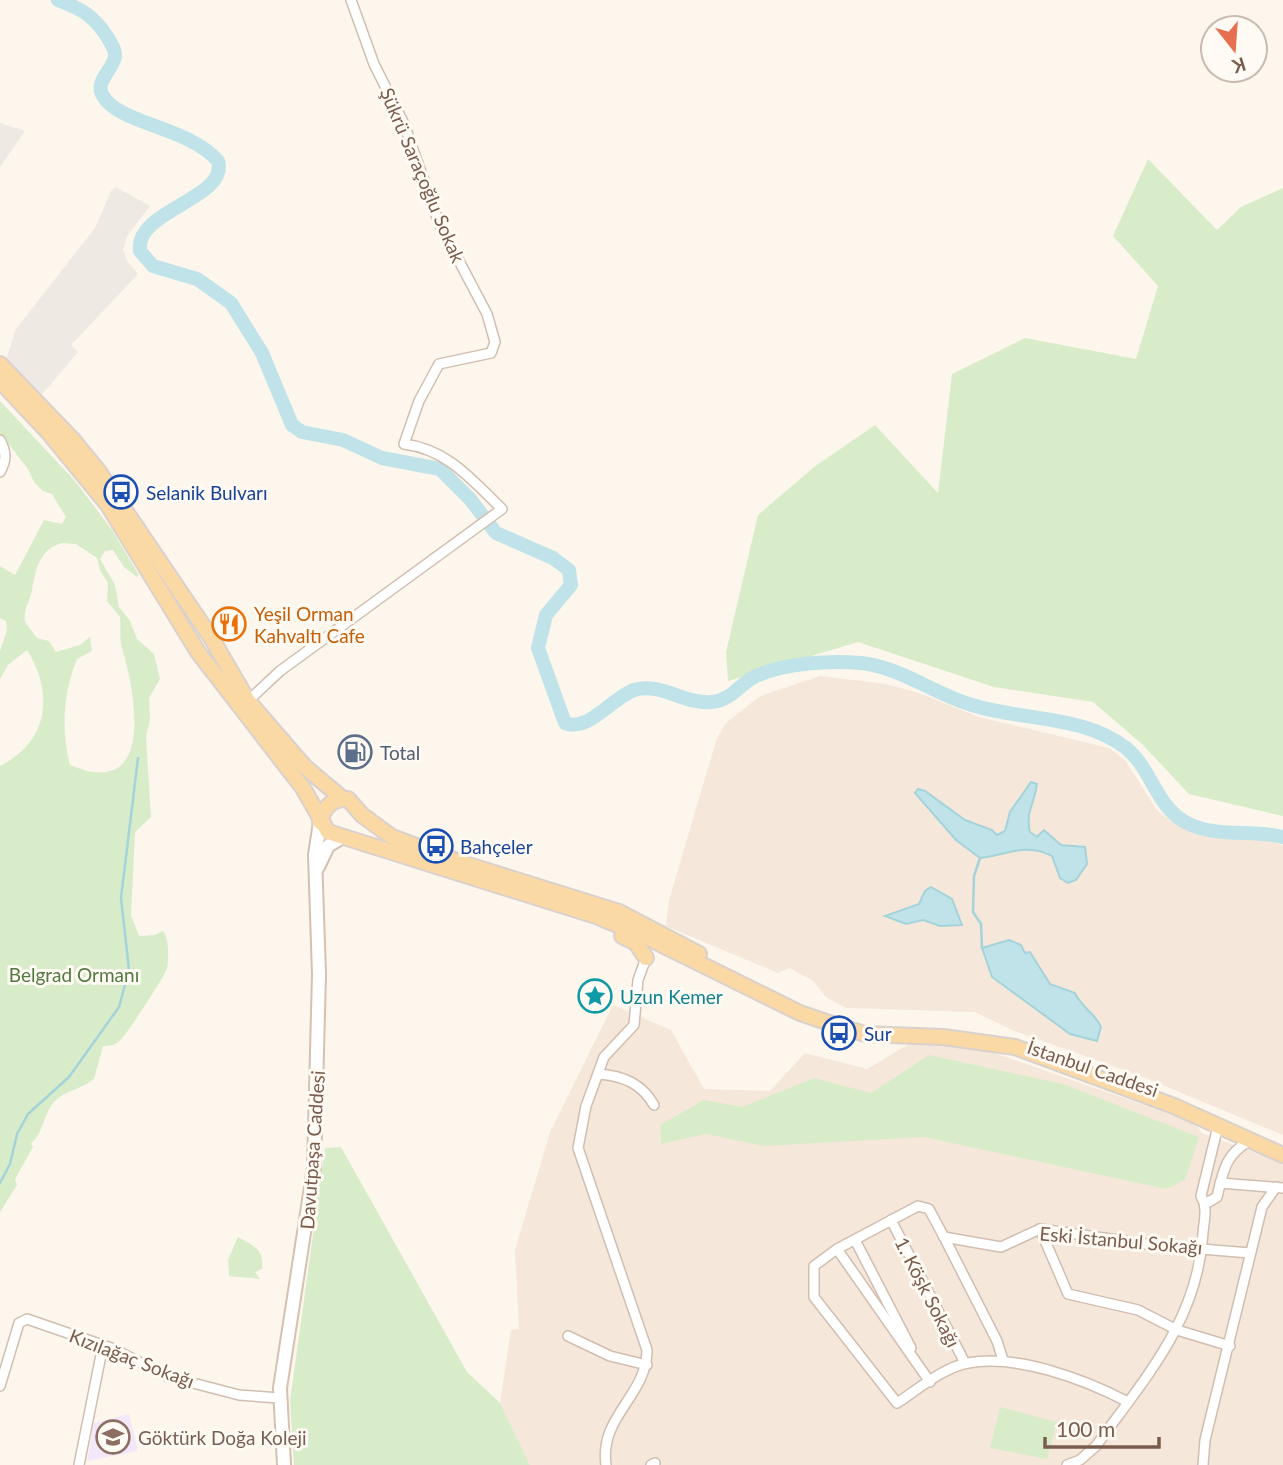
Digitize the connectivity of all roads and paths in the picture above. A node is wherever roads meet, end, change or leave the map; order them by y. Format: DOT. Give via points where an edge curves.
graph roads {
  1 [pos="351,0"];
  2 [pos="0,364"];
  3 [pos="0,381"];
  4 [pos="0,440"];
  5 [pos="0,472"];
  6 [pos="248,701"];
  7 [pos="343,799"];
  8 [pos="362,815"];
  9 [pos="320,822"];
  10 [pos="341,838"];
  11 [pos="316,874"];
  12 [pos="596,916"];
  13 [pos="659,940"];
  14 [pos="646,958"];
  15 [pos="599,1074"];
  16 [pos="654,1105"];
  17 [pos="1220,1123"];
  18 [pos="1249,1141"];
  19 [pos="1283,1147"];
  20 [pos="1283,1155"];
  21 [pos="1220,1184"];
  22 [pos="1279,1188"];
  23 [pos="1205,1204"];
  24 [pos="891,1220"];
  25 [pos="1040,1229"];
  26 [pos="944,1237"];
  27 [pos="855,1240"];
  28 [pos="1202,1247"];
  29 [pos="837,1250"];
  30 [pos="1250,1253"];
  31 [pos="1177,1330"];
  32 [pos="568,1336"];
  33 [pos="103,1345"];
  34 [pos="1230,1346"];
  35 [pos="915,1359"];
  36 [pos="1003,1360"];
  37 [pos="965,1363"];
  38 [pos="647,1365"];
  39 [pos="930,1382"];
  40 [pos="0,1386"];
  41 [pos="279,1398"];
  42 [pos="1128,1402"];
  43 [pos="1084,1462"];
  44 [pos="79,1465"];
  45 [pos="284,1465"];
  46 [pos="606,1465"];
  47 [pos="1068,1465"];
  48 [pos="1203,1465"];
  1 -- 6 [label="street, Şükrü Saraçoğlu Sokak" via="374,64 404,124 439,223 487,314 495,342 491,354 439,364 404,444 453,461 502,509 280,671"];
  2 -- 6 [label="main road" via="73,440 106,482 212,639"];
  3 -- 9 [label="main road" via="108,505 198,652 303,788"];
  4 -- 5 [label="street" via="5,450"];
  6 -- 7 [label="main road" via="305,767"];
  7 -- 8 [label="main road" via="352,802"];
  7 -- 9 [label="main road" via="330,803"];
  8 -- 10 [label="main road" via="359,827"];
  8 -- 13 [label="main road" via="392,838 619,912"];
  9 -- 10 [label="main road"];
  9 -- 11 [label="street, Davutpaşa Caddesi"];
  10 -- 11 [label="street" via="322,854"];
  10 -- 12 [label="main road"];
  11 -- 41 [label="street, Davutpaşa Caddesi" via="319,986 314,1168"];
  12 -- 13 [label="main road"];
  12 -- 14 [label="main road" via="636,943"];
  13 -- 14 [label="main road"];
  13 -- 17 [label="main road, İstanbul Caddesi" via="800,1013 835,1025 865,1034 1026,1047 1121,1074"];
  14 -- 15 [label="street" via="638,981 635,1025 604,1057"];
  15 -- 16 [label="street" via="644,1087"];
  15 -- 38 [label="street" via="586,1106 579,1149 643,1334"];
  17 -- 18 [label="main road, İstanbul Caddesi"];
  17 -- 19 [label="main road, İstanbul Caddesi"];
  17 -- 23 [label="street" via="1201,1196"];
  18 -- 20 [label="main road, İstanbul Caddesi"];
  18 -- 21 [label="street" via="1223,1165"];
  21 -- 22 [label="street"];
  21 -- 23 [label="street" via="1217,1197"];
  22 -- 30 [label="street" via="1262,1207"];
  23 -- 28 [label="street"];
  24 -- 26 [label="street" via="918,1206 929,1209"];
  24 -- 27 [label="street"];
  24 -- 37 [label="street, 1. Köşk Sokağı"];
  25 -- 26 [label="street, Eski İstanbul Sokağı" via="1001,1247"];
  25 -- 28 [label="street, Eski İstanbul Sokağı"];
  25 -- 31 [label="street" via="1068,1294 1138,1310"];
  26 -- 36 [label="street"];
  27 -- 29 [label="street"];
  27 -- 35 [label="street"];
  28 -- 30 [label="street, Eski İstanbul Sokağı"];
  28 -- 31 [label="street" via="1193,1295"];
  29 -- 35 [label="street"];
  29 -- 39 [label="street" via="814,1266 814,1297 897,1403"];
  30 -- 34 [label="street"];
  31 -- 34 [label="street"];
  31 -- 42 [label="street"];
  32 -- 38 [label="street" via="610,1356"];
  33 -- 40 [label="street, Kızılağaç Sokağı" via="27,1319 19,1323"];
  33 -- 41 [label="street, Kızılağaç Sokağı" via="166,1376 239,1395"];
  33 -- 44 [label="street"];
  34 -- 48 [label="street" via="1205,1440"];
  35 -- 39 [label="street"];
  36 -- 37 [label="street"];
  36 -- 42 [label="street" via="1092,1383"];
  37 -- 39 [label="street"];
  38 -- 46 [label="street" via="611,1427 604,1451"];
  41 -- 45 [label="street, Davutpaşa Caddesi"];
  42 -- 43 [label="street"];
  43 -- 47 [label="street"];
}
